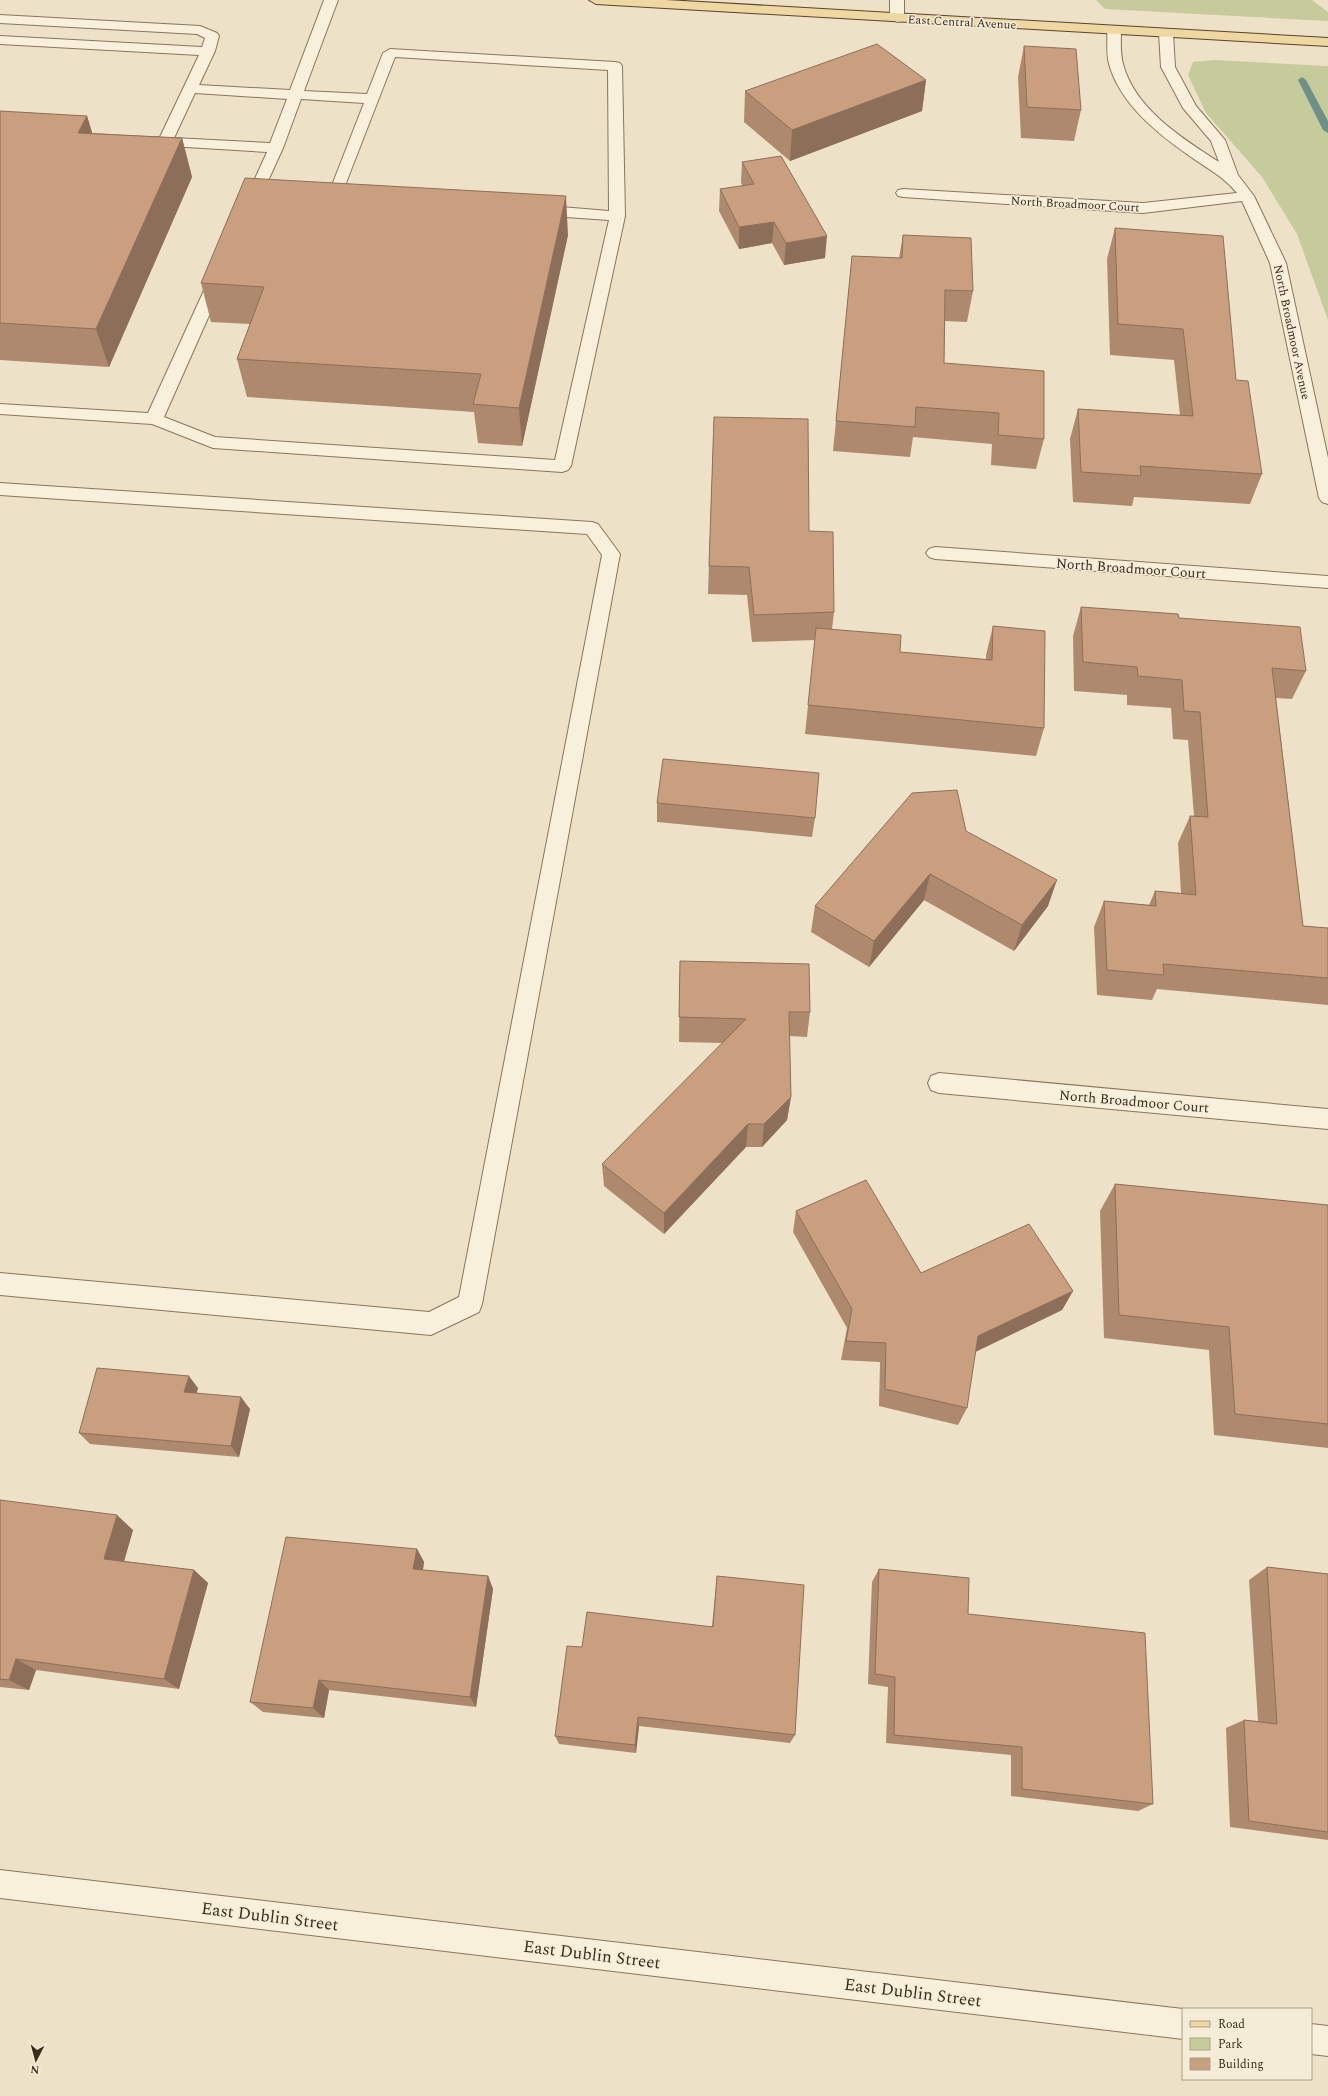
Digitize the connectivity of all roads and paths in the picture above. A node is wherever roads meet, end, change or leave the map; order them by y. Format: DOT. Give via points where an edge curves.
graph roads {
  1 [pos="331,0"];
  2 [pos="596,0"];
  3 [pos="897,0"];
  4 [pos="897,18"];
  5 [pos="0,19"];
  6 [pos="1114,30"];
  7 [pos="1166,33"];
  8 [pos="0,40"];
  9 [pos="1328,42"];
  10 [pos="208,51"];
  11 [pos="190,89"];
  12 [pos="295,95"];
  13 [pos="372,99"];
  14 [pos="136,140"];
  15 [pos="165,142"];
  16 [pos="276,148"];
  17 [pos="1231,176"];
  18 [pos="903,193"];
  19 [pos="1247,196"];
  20 [pos="334,198"];
  21 [pos="520,209"];
  22 [pos="617,216"];
  23 [pos="243,221"];
  24 [pos="224,263"];
  25 [pos="0,409"];
  26 [pos="154,419"];
  27 [pos="0,489"];
  28 [pos="1328,498"];
  29 [pos="935,553"];
  30 [pos="1328,582"];
  31 [pos="939,1083"];
  32 [pos="1328,1119"];
  33 [pos="0,1284"];
  34 [pos="0,1884"];
  35 [pos="1182,2024"];
  36 [pos="1312,2039"];
  37 [pos="1328,2041"];
  1 -- 12 [label="street"];
  2 -- 4 [label="main road, East Central Avenue"];
  3 -- 4 [label="street"];
  4 -- 6 [label="main road, East Central Avenue"];
  5 -- 10 [label="street" via="200,30 212,36"];
  6 -- 7 [label="main road, East Central Avenue"];
  6 -- 17 [label="street, North Broadmoor Avenue" via="1116,66 1131,96 1183,146"];
  7 -- 9 [label="main road, East Central Avenue"];
  7 -- 17 [label="street, North Broadmoor Avenue" via="1168,67 1190,108 1218,140"];
  8 -- 10 [label="street"];
  10 -- 11 [label="street"];
  11 -- 12 [label="street"];
  11 -- 15 [label="street"];
  12 -- 13 [label="street"];
  12 -- 16 [label="street"];
  13 -- 20 [label="street"];
  13 -- 22 [label="street" via="390,53 615,66"];
  14 -- 15 [label="street"];
  15 -- 16 [label="street"];
  16 -- 23 [label="street" via="263,193"];
  17 -- 19 [label="street, North Broadmoor Avenue"];
  18 -- 19 [label="street, North Broadmoor Court" via="1143,208"];
  19 -- 28 [label="street, North Broadmoor Avenue" via="1278,263"];
  21 -- 22 [label="street"];
  22 -- 26 [label="street" via="562,466 213,442"];
  24 -- 26 [label="street"];
  25 -- 26 [label="street"];
  27 -- 33 [label="street" via="592,528 611,554 470,1304 431,1324"];
  29 -- 30 [label="street, North Broadmoor Court"];
  31 -- 32 [label="street, North Broadmoor Court"];
  34 -- 35 [label="street, East Dublin Street"];
  36 -- 37 [label="street"];
}
